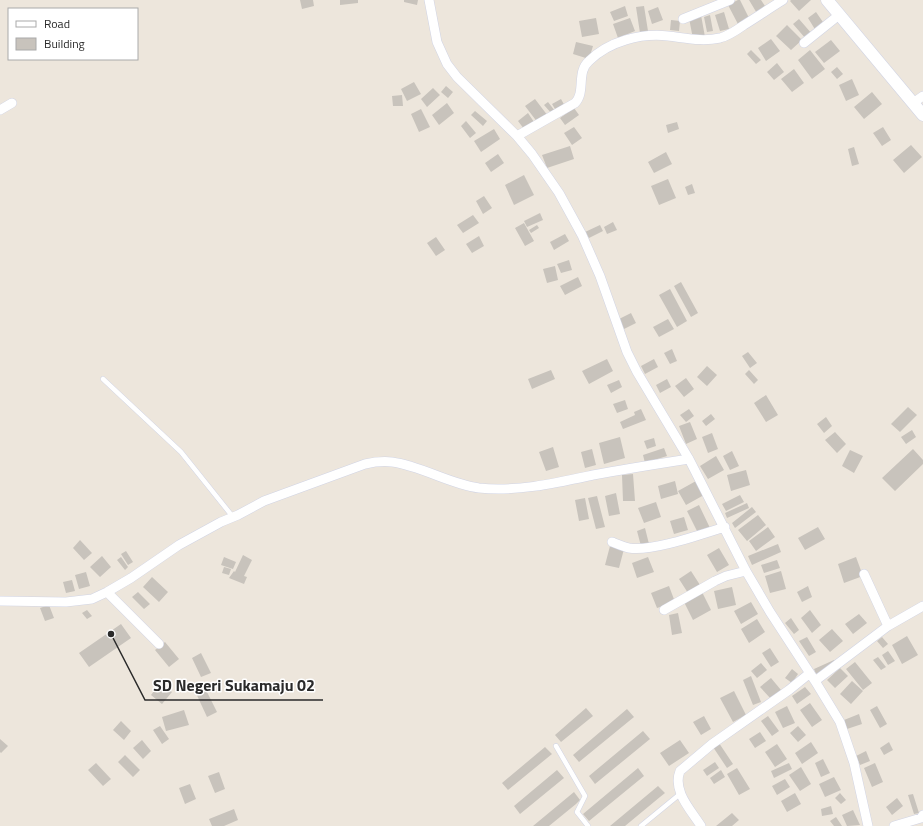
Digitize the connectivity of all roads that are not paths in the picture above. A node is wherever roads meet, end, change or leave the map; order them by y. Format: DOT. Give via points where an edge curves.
graph roads {
  1 [pos="429,0"];
  2 [pos="730,0"];
  3 [pos="783,0"];
  4 [pos="827,0"];
  5 [pos="839,15"];
  6 [pos="683,20"];
  7 [pos="804,43"];
  8 [pos="923,96"];
  9 [pos="12,103"];
  10 [pos="912,103"];
  11 [pos="0,110"];
  12 [pos="923,115"];
  13 [pos="517,136"];
  14 [pos="103,379"];
  15 [pos="689,459"];
  16 [pos="236,516"];
  17 [pos="725,528"];
  18 [pos="612,542"];
  19 [pos="746,571"];
  20 [pos="864,574"];
  21 [pos="107,592"];
  22 [pos="0,601"];
  23 [pos="923,606"];
  24 [pos="664,610"];
  25 [pos="888,626"];
  26 [pos="159,644"];
  27 [pos="813,677"];
  28 [pos="556,746"];
  29 [pos="680,794"];
  30 [pos="923,815"];
  31 [pos="588,826"];
  32 [pos="641,826"];
  33 [pos="701,826"];
  34 [pos="868,826"];
  35 [pos="894,826"];
  1 -- 13 [label="street" via="437,42 447,64"];
  2 -- 6 [label="street"];
  3 -- 13 [label="street" via="722,38 696,40 647,36 631,38 606,48 584,66 579,97 575,103"];
  4 -- 5 [label="main road"];
  5 -- 7 [label="street"];
  5 -- 10 [label="main road"];
  8 -- 10 [label="street"];
  9 -- 11 [label="street"];
  10 -- 12 [label="main road"];
  13 -- 15 [label="street" via="567,207 593,258 627,352"];
  14 -- 16 [label="lane" via="181,452"];
  15 -- 16 [label="street" via="549,484 504,488 463,485 408,466 380,462 365,464 264,501"];
  15 -- 17 [label="street"];
  16 -- 21 [label="street" via="179,545"];
  17 -- 18 [label="street" via="641,548 629,548"];
  17 -- 19 [label="street"];
  19 -- 24 [label="street" via="715,581"];
  19 -- 27 [label="street"];
  20 -- 25 [label="street"];
  21 -- 22 [label="street" via="82,601"];
  21 -- 26 [label="street"];
  23 -- 25 [label="street"];
  25 -- 27 [label="street"];
  27 -- 29 [label="street" via="789,690 685,766 678,777"];
  27 -- 34 [label="street" via="833,709 846,738"];
  28 -- 31 [label="lane" via="585,796 577,812"];
  29 -- 32 [label="lane"];
  29 -- 33 [label="street"];
  30 -- 35 [label="street" via="921,818"];
}
